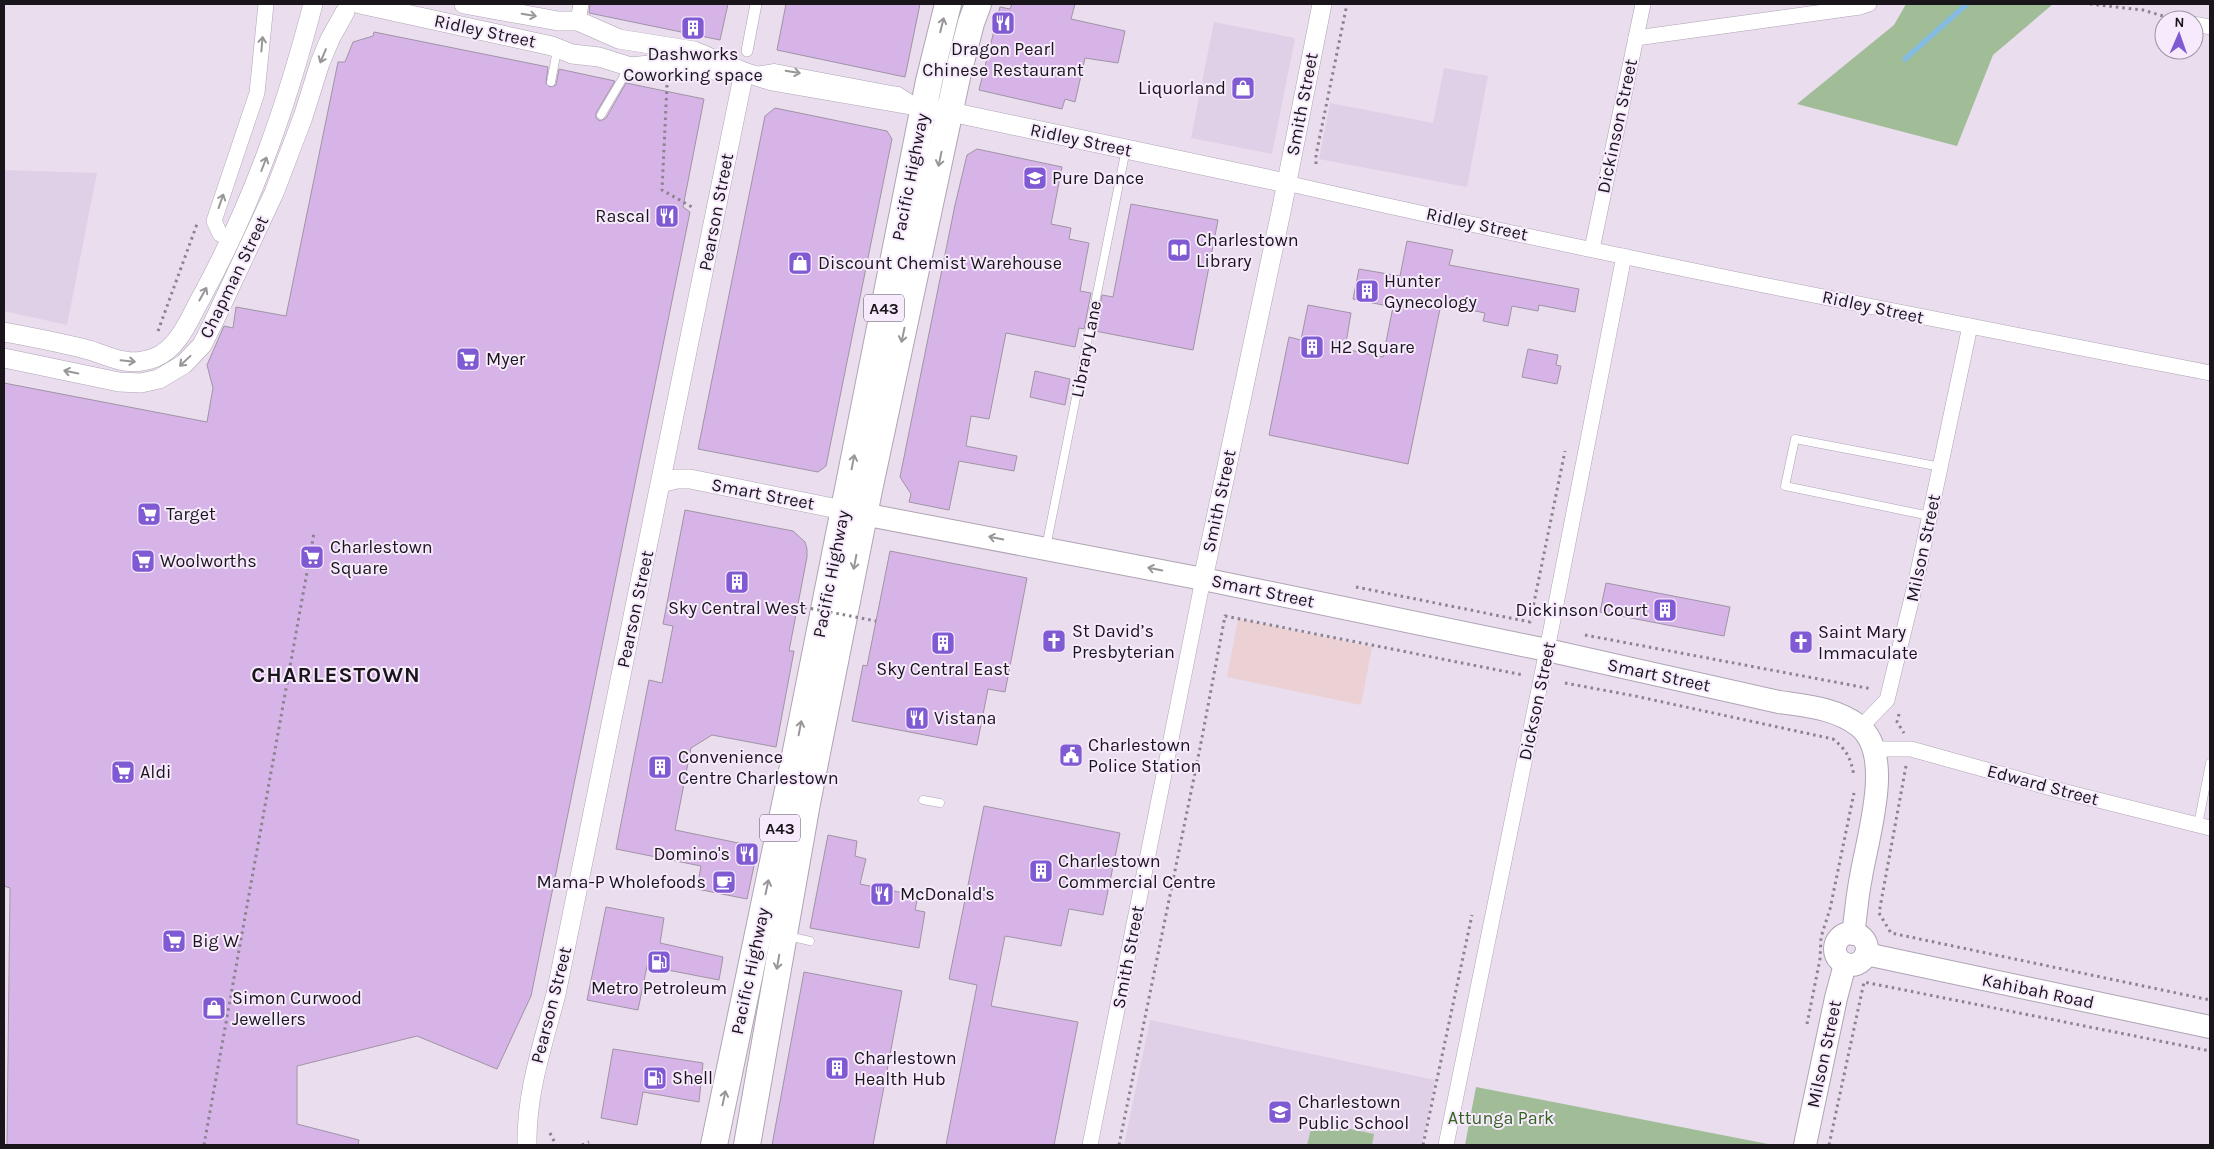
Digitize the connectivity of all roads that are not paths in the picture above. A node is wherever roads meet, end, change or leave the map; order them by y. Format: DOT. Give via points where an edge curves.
graph roads {
  1 [pos="266,4"];
  2 [pos="314,4"];
  3 [pos="464,4"];
  4 [pos="756,4"];
  5 [pos="948,4"];
  6 [pos="978,4"];
  7 [pos="1322,4"];
  8 [pos="1643,4"];
  9 [pos="1869,4"];
  10 [pos="355,7"];
  11 [pos="580,12"];
  12 [pos="558,21"];
  13 [pos="1636,38"];
  14 [pos="636,41"];
  15 [pos="555,47"];
  16 [pos="747,51"];
  17 [pos="628,66"];
  18 [pos="744,72"];
  19 [pos="551,82"];
  20 [pos="924,107"];
  21 [pos="950,112"];
  22 [pos="602,115"];
  23 [pos="1126,150"];
  24 [pos="1286,183"];
  25 [pos="230,240"];
  26 [pos="1592,249"];
  27 [pos="1624,256"];
  28 [pos="1970,326"];
  29 [pos="4,332"];
  30 [pos="4,358"];
  31 [pos="2210,373"];
  32 [pos="1940,467"];
  33 [pos="661,483"];
  34 [pos="854,512"];
  35 [pos="1930,516"];
  36 [pos="1046,548"];
  37 [pos="1203,579"];
  38 [pos="1547,650"];
  39 [pos="1860,728"];
  40 [pos="1874,749"];
  41 [pos="2210,763"];
  42 [pos="923,800"];
  43 [pos="940,803"];
  44 [pos="2204,827"];
  45 [pos="1853,934"];
  46 [pos="782,936"];
  47 [pos="810,941"];
  48 [pos="1866,954"];
  49 [pos="1845,964"];
  50 [pos="2210,1027"];
  51 [pos="527,1145"];
  52 [pos="714,1145"];
  53 [pos="746,1145"];
  54 [pos="1090,1145"];
  55 [pos="1446,1145"];
  56 [pos="1805,1145"];
  25 -- 1 [label="street, Chapman Street, one-way" via="220,234 214,221 257,93"];
  2 -- 10 [label="street, Ridley Street" via="329,12"];
  25 -- 2 [label="street, Chapman Street, one-way" via="272,142"];
  3 -- 12 [label="street, Ridley Street, one-way"];
  4 -- 16 [label="street"];
  20 -- 5 [label="highway, Pacific Highway / A43, one-way"];
  6 -- 21 [label="highway, Pacific Highway / A43"];
  7 -- 24 [label="street, Smith Street"];
  8 -- 13 [label="street, Dickinson Street"];
  9 -- 13 [label="street"];
  10 -- 15 [label="street, Ridley Street"];
  10 -- 30 [label="street, Chapman Street, one-way" via="330,39 274,193 202,345 184,364 159,379 141,383 119,382"];
  11 -- 12 [label="street, Ridley Street"];
  11 -- 14 [label="street, Ridley Street" via="619,39"];
  12 -- 15 [label="street, Ridley Street" via="551,32"];
  13 -- 26 [label="street, Dickinson Street"];
  14 -- 17 [label="street" via="639,53"];
  14 -- 18 [label="street, Ridley Street" via="694,51"];
  15 -- 17 [label="street, Ridley Street"];
  15 -- 19 [label="lane"];
  17 -- 18 [label="street, Ridley Street" via="658,64"];
  17 -- 22 [label="lane"];
  18 -- 20 [label="street, Ridley Street" via="780,82"];
  18 -- 33 [label="street, Pearson Street"];
  20 -- 21 [label="street, Ridley Street"];
  34 -- 20 [label="highway, Pacific Highway / A43, one-way"];
  21 -- 23 [label="street, Ridley Street"];
  21 -- 34 [label="highway, Pacific Highway / A43, one-way"];
  23 -- 24 [label="street, Ridley Street"];
  23 -- 36 [label="lane, Library Lane"];
  24 -- 26 [label="street, Ridley Street"];
  24 -- 37 [label="street, Smith Street"];
  29 -- 25 [label="street, Chapman Street, one-way" via="87,349 125,362 156,357 179,338"];
  26 -- 27 [label="street, Ridley Street"];
  27 -- 28 [label="street, Ridley Street"];
  27 -- 38 [label="street, Dickson Street"];
  28 -- 31 [label="street, Ridley Street"];
  28 -- 32 [label="street, Milson Street"];
  32 -- 35 [label="street, Milson Street"];
  32 -- 35 [label="lane" via="1796,439 1785,486"];
  33 -- 34 [label="street, Smart Street" via="690,479"];
  33 -- 51 [label="street, Pearson Street" via="556,994 531,1088"];
  36 -- 34 [label="main road, Smart Street, one-way"];
  34 -- 46 [label="highway, Pacific Highway / A43, one-way"];
  52 -- 34 [label="highway, Pacific Highway / A43, one-way" via="792,771"];
  35 -- 39 [label="street, Milson Street" via="1887,700"];
  37 -- 36 [label="main road, Smart Street, one-way"];
  37 -- 38 [label="main road, Smart Street"];
  37 -- 54 [label="street, Smith Street"];
  38 -- 39 [label="main road, Smart Street" via="1816,708 1843,716"];
  38 -- 55 [label="street, Dickson Street"];
  39 -- 40 [label="main road"];
  40 -- 44 [label="street, Edward Street" via="1906,749"];
  40 -- 45 [label="main road" via="1877,777 1874,810"];
  41 -- 44 [label="lane"];
  42 -- 43 [label="lane"];
  45 -- 48 [label="main road" via="1865,941"];
  45 -- 49 [label="main road" via="1843,936 1837,943 1836,953"];
  46 -- 47 [label="lane"];
  46 -- 53 [label="highway, Pacific Highway / A43, one-way"];
  48 -- 49 [label="main road" via="1860,962"];
  48 -- 50 [label="main road, Kahibah Road"];
  49 -- 56 [label="main road, Milson Street"];
}
